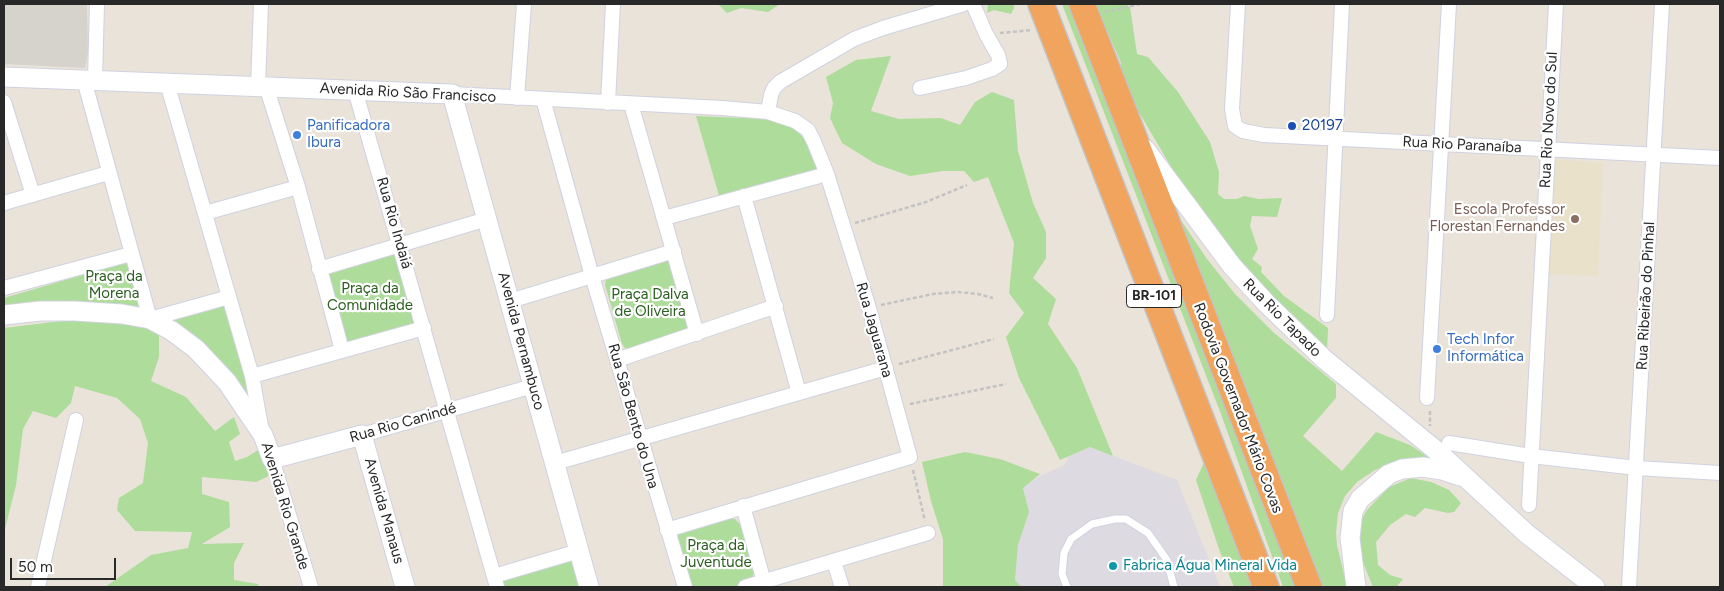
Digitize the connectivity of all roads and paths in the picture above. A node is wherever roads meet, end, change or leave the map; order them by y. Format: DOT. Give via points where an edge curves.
graph roads {
  1 [pos="97,4"];
  2 [pos="261,4"];
  3 [pos="524,4"];
  4 [pos="613,4"];
  5 [pos="964,4"];
  6 [pos="973,4"];
  7 [pos="1041,4"];
  8 [pos="1140,4"];
  9 [pos="1238,4"];
  10 [pos="1342,4"];
  11 [pos="1449,4"];
  12 [pos="1556,4"];
  13 [pos="1662,4"];
  14 [pos="1084,10"];
  15 [pos="1051,28"];
  16 [pos="986,34"];
  17 [pos="4,77"];
  18 [pos="90,80"];
  19 [pos="167,83"];
  20 [pos="262,86"];
  21 [pos="920,88"];
  22 [pos="355,90"];
  23 [pos="452,94"];
  24 [pos="517,98"];
  25 [pos="542,100"];
  26 [pos="4,102"];
  27 [pos="608,103"];
  28 [pos="631,104"];
  29 [pos="768,112"];
  30 [pos="1130,128"];
  31 [pos="808,130"];
  32 [pos="1335,138"];
  33 [pos="1442,144"];
  34 [pos="1547,148"];
  35 [pos="1653,156"];
  36 [pos="1720,158"];
  37 [pos="108,173"];
  38 [pos="827,174"];
  39 [pos="967,185"];
  40 [pos="298,187"];
  41 [pos="33,195"];
  42 [pos="744,196"];
  43 [pos="4,203"];
  44 [pos="205,213"];
  45 [pos="664,218"];
  46 [pos="487,220"];
  47 [pos="854,223"];
  48 [pos="401,246"];
  49 [pos="674,251"];
  50 [pos="132,254"];
  51 [pos="319,269"];
  52 [pos="592,276"];
  53 [pos="4,288"];
  54 [pos="229,297"];
  55 [pos="993,298"];
  56 [pos="510,301"];
  57 [pos="883,305"];
  58 [pos="776,306"];
  59 [pos="4,315"];
  60 [pos="1327,315"];
  61 [pos="150,319"];
  62 [pos="424,328"];
  63 [pos="696,334"];
  64 [pos="994,339"];
  65 [pos="342,350"];
  66 [pos="617,360"];
  67 [pos="892,366"];
  68 [pos="252,376"];
  69 [pos="1006,384"];
  70 [pos="533,386"];
  71 [pos="799,393"];
  72 [pos="1427,398"];
  73 [pos="904,405"];
  74 [pos="447,410"];
  75 [pos="76,420"];
  76 [pos="263,435"];
  77 [pos="362,435"];
  78 [pos="640,439"];
  79 [pos="1425,442"];
  80 [pos="1450,443"];
  81 [pos="1531,456"];
  82 [pos="910,457"];
  83 [pos="272,459"];
  84 [pos="555,464"];
  85 [pos="1637,468"];
  86 [pos="1720,473"];
  87 [pos="1466,478"];
  88 [pos="1529,505"];
  89 [pos="743,506"];
  90 [pos="668,530"];
  91 [pos="928,534"];
  92 [pos="579,551"];
  93 [pos="834,562"];
  94 [pos="495,582"];
  95 [pos="764,582"];
  96 [pos="38,587"];
  97 [pos="311,587"];
  98 [pos="406,587"];
  99 [pos="589,587"];
  100 [pos="685,587"];
  101 [pos="745,587"];
  102 [pos="842,587"];
  103 [pos="1067,587"];
  104 [pos="1174,587"];
  105 [pos="1266,587"];
  106 [pos="1309,587"];
  107 [pos="1356,587"];
  108 [pos="1596,587"];
  109 [pos="1629,587"];
  1 -- 18 [label="street"];
  2 -- 20 [label="street"];
  3 -- 24 [label="street"];
  4 -- 27 [label="street"];
  5 -- 29 [label="street" via="854,39 780,82 772,91"];
  6 -- 16 [label="street"];
  7 -- 15 [label="highway, BR-101"];
  8 -- 14 [label="path"];
  9 -- 32 [label="street, Rua Rio Paranaíba" via="1232,109 1235,126 1264,135"];
  10 -- 32 [label="street"];
  11 -- 33 [label="street"];
  12 -- 34 [label="street, Rua Rio Novo do Sul"];
  13 -- 35 [label="street, Rua Ribeirão do Pinhal"];
  14 -- 30 [label="highway, Rodovia Governador Mário Covas / BR-101"];
  15 -- 16 [label="path"];
  15 -- 105 [label="highway, BR-101"];
  16 -- 21 [label="street" via="1000,64 966,78"];
  17 -- 18 [label="main road, Avenida Rio São Francisco"];
  18 -- 19 [label="main road, Avenida Rio São Francisco"];
  18 -- 37 [label="street"];
  19 -- 20 [label="main road, Avenida Rio São Francisco"];
  19 -- 44 [label="street"];
  20 -- 22 [label="main road, Avenida Rio São Francisco"];
  20 -- 40 [label="street"];
  22 -- 23 [label="main road, Avenida Rio São Francisco"];
  22 -- 48 [label="street, Rua Rio Indaiá"];
  23 -- 24 [label="street, Avenida Rio São Francisco"];
  23 -- 46 [label="main road, Avenida Pernambuco"];
  24 -- 25 [label="street, Avenida Rio São Francisco"];
  25 -- 27 [label="street, Avenida Rio São Francisco"];
  25 -- 52 [label="street, Rua São Bento do Una"];
  26 -- 41 [label="street"];
  27 -- 28 [label="street, Avenida Rio São Francisco"];
  28 -- 29 [label="street, Avenida Rio São Francisco"];
  28 -- 45 [label="street"];
  29 -- 31 [label="street, Avenida Rio São Francisco" via="795,121"];
  30 -- 79 [label="main road, Rua Rio Tapado" via="1232,266 1266,303 1324,360"];
  30 -- 106 [label="highway, Rodovia Governador Mário Covas / BR-101"];
  31 -- 38 [label="street, Rua Jaguarana"];
  32 -- 33 [label="street, Rua Rio Paranaíba"];
  32 -- 60 [label="street"];
  33 -- 34 [label="street, Rua Rio Paranaíba"];
  33 -- 72 [label="street"];
  34 -- 35 [label="street, Rua Rio Paranaíba"];
  34 -- 81 [label="street, Rua Rio Novo do Sul"];
  35 -- 36 [label="street, Rua Rio Paranaíba"];
  35 -- 85 [label="street, Rua Ribeirão do Pinhal"];
  37 -- 41 [label="street"];
  37 -- 50 [label="street"];
  38 -- 42 [label="street"];
  38 -- 67 [label="street, Rua Jaguarana"];
  39 -- 47 [label="path" via="926,202"];
  40 -- 44 [label="street"];
  40 -- 51 [label="street"];
  41 -- 43 [label="street"];
  42 -- 45 [label="street"];
  42 -- 58 [label="street"];
  44 -- 54 [label="street"];
  45 -- 49 [label="street"];
  46 -- 48 [label="street"];
  46 -- 56 [label="main road, Avenida Pernambuco"];
  48 -- 51 [label="street"];
  48 -- 62 [label="street, Rua Rio Indaiá"];
  49 -- 52 [label="street"];
  49 -- 63 [label="street"];
  50 -- 53 [label="street"];
  50 -- 61 [label="street"];
  51 -- 65 [label="street"];
  52 -- 56 [label="street"];
  52 -- 66 [label="street, Rua São Bento do Una"];
  54 -- 61 [label="street"];
  54 -- 68 [label="street"];
  55 -- 57 [label="path" via="958,292"];
  56 -- 70 [label="main road, Avenida Pernambuco"];
  58 -- 63 [label="street"];
  58 -- 71 [label="street"];
  59 -- 61 [label="main road, Avenida Rio Grande" via="75,311"];
  61 -- 76 [label="main road, Avenida Rio Grande" via="184,339 210,362"];
  62 -- 65 [label="street"];
  62 -- 74 [label="street, Rua Rio Indaiá"];
  63 -- 66 [label="street"];
  64 -- 67 [label="path"];
  65 -- 68 [label="street"];
  66 -- 78 [label="street, Rua São Bento do Una"];
  67 -- 71 [label="street"];
  67 -- 82 [label="street, Rua Jaguarana"];
  68 -- 76 [label="street"];
  69 -- 73 [label="path"];
  70 -- 74 [label="street, Rua Rio Canindé"];
  70 -- 84 [label="main road, Avenida Pernambuco"];
  71 -- 78 [label="street"];
  72 -- 79 [label="path" via="1430,428"];
  74 -- 77 [label="street, Rua Rio Canindé"];
  74 -- 94 [label="street, Rua Rio Indaiá"];
  75 -- 96 [label="street"];
  76 -- 83 [label="main road, Avenida Rio Grande"];
  77 -- 83 [label="main road, Rua Rio Canindé"];
  77 -- 98 [label="main road, Avenida Manaus"];
  78 -- 84 [label="street"];
  78 -- 90 [label="street, Rua São Bento do Una"];
  79 -- 87 [label="main road, Rua Rio Tapado"];
  80 -- 81 [label="street"];
  81 -- 85 [label="street"];
  81 -- 88 [label="street, Rua Rio Novo do Sul"];
  82 -- 89 [label="street"];
  82 -- 91 [label="path"];
  83 -- 97 [label="street, Avenida Rio Grande"];
  84 -- 92 [label="main road, Avenida Pernambuco"];
  85 -- 86 [label="street"];
  85 -- 109 [label="street, Rua Ribeirão do Pinhal"];
  87 -- 107 [label="main road, Rua Rio Tapado" via="1442,470 1402,469 1389,474 1365,494 1353,511 1351,520"];
  87 -- 108 [label="main road, Rua Rio Tapado" via="1527,534"];
  89 -- 90 [label="street"];
  89 -- 95 [label="street"];
  90 -- 100 [label="street, Rua São Bento do Una"];
  91 -- 93 [label="street"];
  92 -- 94 [label="street"];
  92 -- 99 [label="main road, Avenida Pernambuco"];
  93 -- 95 [label="street"];
  93 -- 102 [label="street"];
  95 -- 101 [label="street"];
  103 -- 104 [label="lane" via="1062,574 1064,553 1071,539 1092,524 1126,519 1148,532 1167,560"];
}
